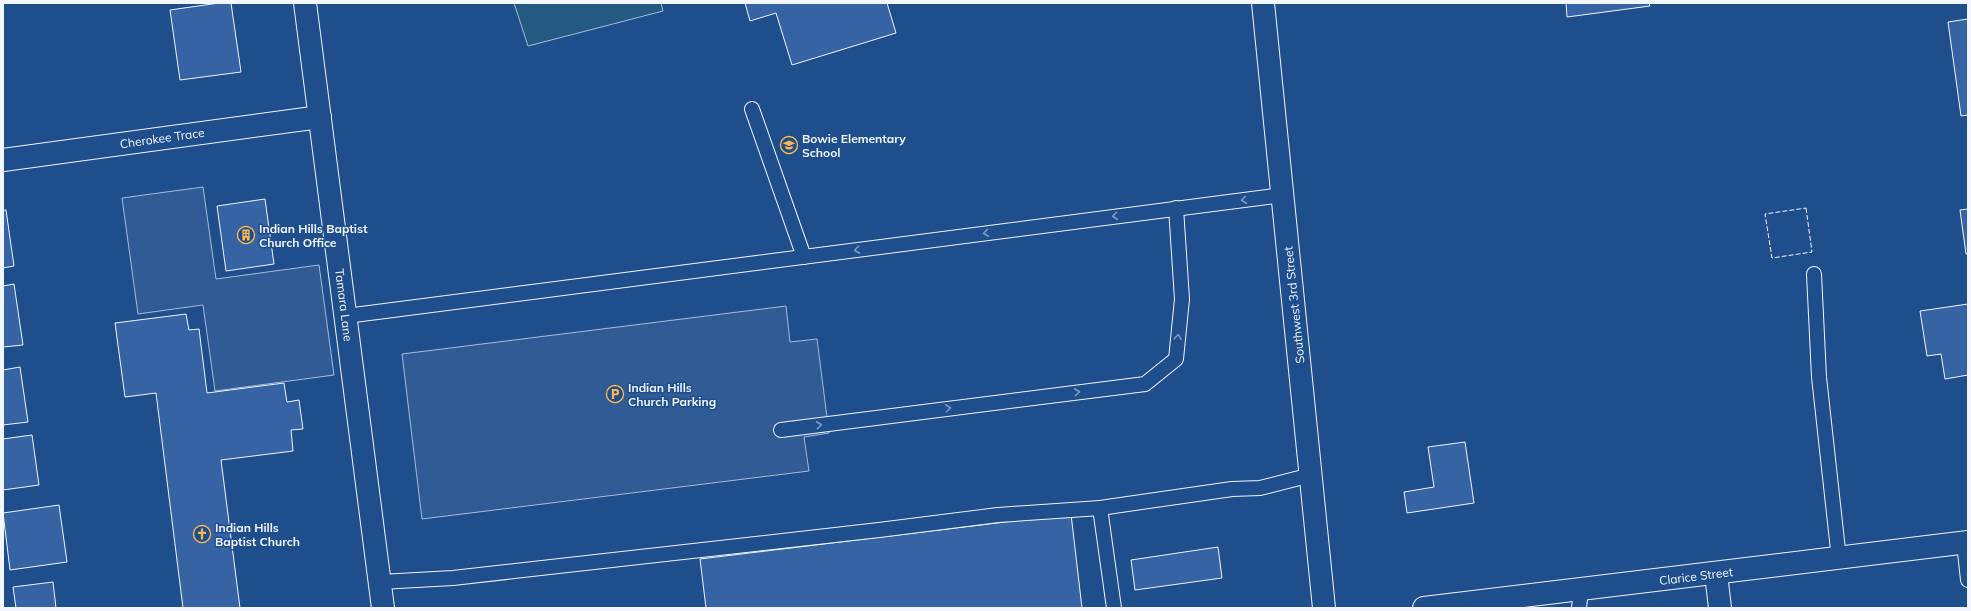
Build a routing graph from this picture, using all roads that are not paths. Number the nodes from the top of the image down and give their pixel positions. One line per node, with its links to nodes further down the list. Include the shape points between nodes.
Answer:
1 (305, 3): 4 (street, Tamara Lane)
2 (1264, 3): 6 (street, Southwest 3rd Street)
3 (752, 109): 8 (lane)
4 (320, 117): 5 (street, Cherokee Trace); 10 (street, Tamara Lane)
5 (3, 160)
6 (1283, 195): 7 (lane, one-way to 7); 12 (street, Southwest 3rd Street)
7 (1176, 208): 8 (lane, one-way to 8); 11 (lane, one-way to 7, via 1145,384 1176,359 1182,299)
8 (804, 257): 10 (lane)
9 (1814, 274): 15 (lane, via 1819,377)
10 (346, 316): 18 (street, Tamara Lane)
11 (781, 430)
12 (1311, 475): 13 (lane, via 1260,488 1232,489); 23 (street, Southwest 3rd Street)
13 (1100, 508): 18 (lane, via 998,515 454,578); 22 (lane)
14 (1966, 542): 15 (street, Clarice Street); 17 (lane)
15 (1840, 559): 16 (street, Clarice Street)
16 (1716, 574): 19 (street, Clarice Street); 25 (street)
17 (1968, 580)
18 (380, 582): 21 (street, Tamara Lane)
19 (1580, 599): 20 (street, Clarice Street)
20 (1480, 605): 24 (street, Clarice Street)
21 (383, 608)
22 (1114, 608)
23 (1324, 608)
24 (1424, 608)
25 (1720, 608)

